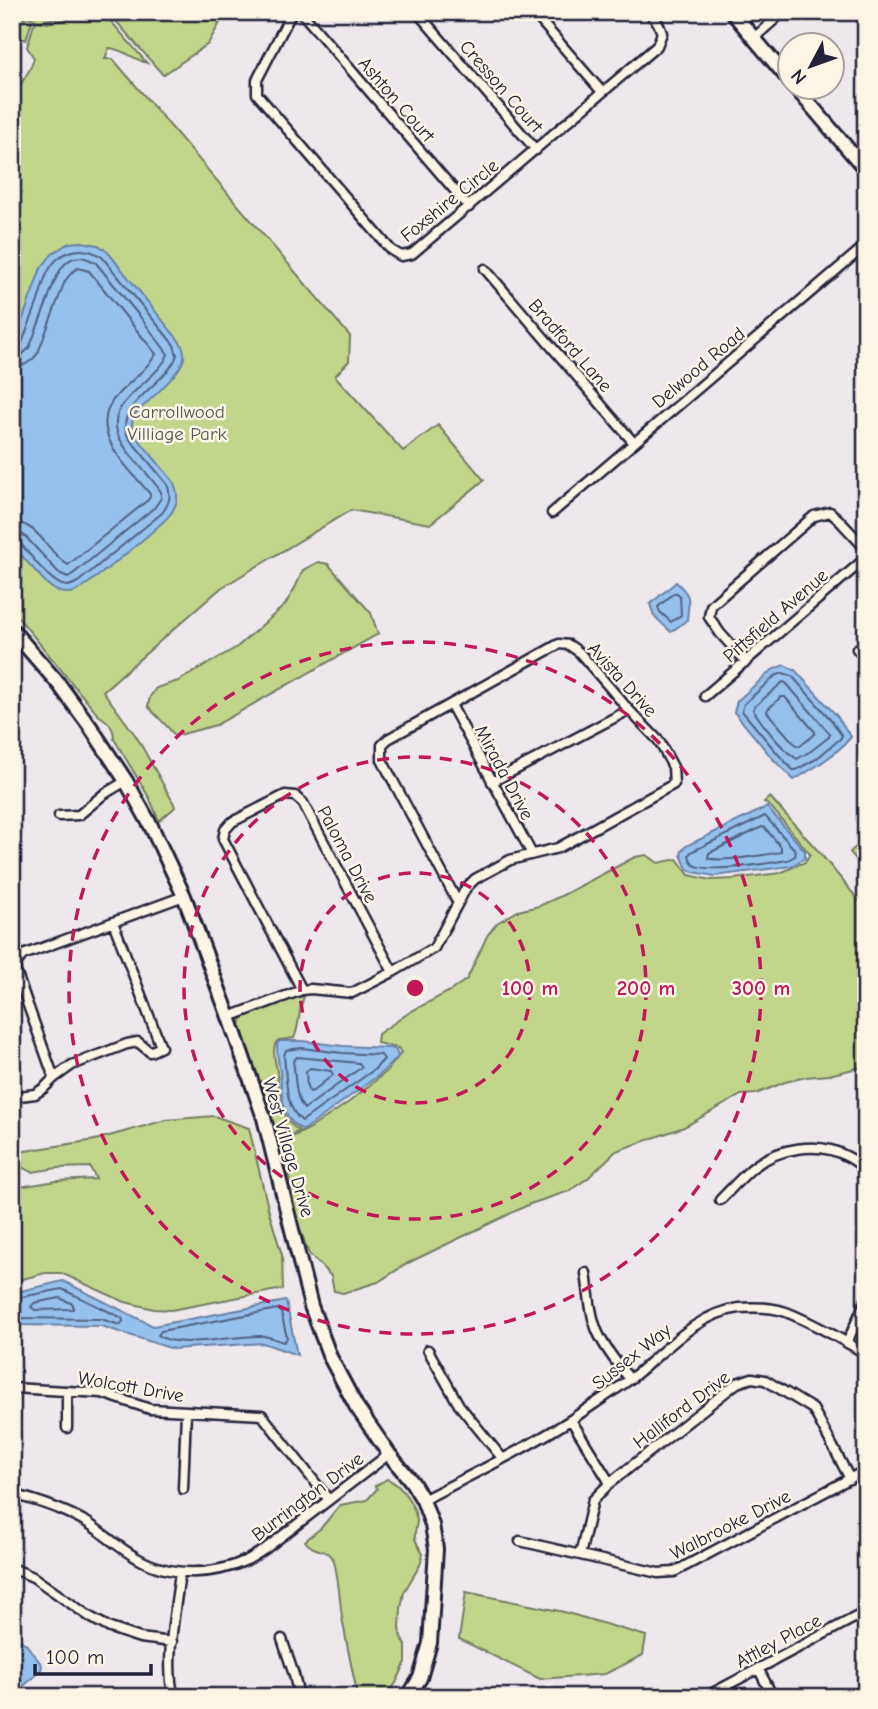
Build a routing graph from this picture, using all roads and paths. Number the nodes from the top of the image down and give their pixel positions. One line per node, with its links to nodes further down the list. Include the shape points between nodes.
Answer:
1 (292, 12): 14 (street, Foxshire Circle, via 257,80 257,93 391,250 401,256 412,254)
2 (301, 12): 14 (street, Ashton Court)
3 (416, 12): 12 (street, Cresson Court)
4 (533, 12): 10 (street)
5 (649, 12): 10 (street, Foxshire Circle, via 662,33 657,46)
6 (732, 12): 8 (street)
7 (783, 12): 8 (street)
8 (754, 37): 9 (street)
9 (776, 64)
10 (602, 92): 12 (street, Foxshire Circle)
11 (808, 102): 13 (street)
12 (536, 150): 14 (street, Foxshire Circle)
13 (866, 170)
14 (469, 207)
15 (866, 245): 17 (street, Delwood Road)
16 (485, 269): 17 (street, Bradford Lane)
17 (634, 443): 18 (street, Delwood Road)
18 (552, 513)
19 (866, 550): 24 (street, via 830,512 814,516 715,602 709,617)
20 (866, 558): 24 (street, Pittsfield Avenue)
21 (12, 630): 28 (street, West Village Drive, via 58,683)
22 (857, 649): 23 (street)
23 (866, 660)
24 (746, 662): 25 (street, Pittsfield Avenue)
25 (705, 696)
26 (451, 705): 27 (street, Avista Drive, via 559,645 569,645); 29 (street, Mirada Drive); 33 (street, Avista Drive, via 388,739 382,745 382,760)
27 (629, 710): 29 (street); 31 (street, Avista Drive, via 659,741 673,767 674,784 558,848)
28 (126, 781): 30 (street, via 79,815); 32 (street, West Village Drive)
29 (492, 782): 31 (street, Mirada Drive)
30 (59, 816)
31 (532, 854): 33 (street, Avista Drive, via 475,879)
32 (184, 896): 34 (street); 37 (street, West Village Drive)
33 (458, 903): 35 (street, Avista Drive, via 434,948)
34 (113, 922): 38 (street, via 23,955 18,961 15,969); 38 (street, via 161,1047 150,1052 138,1042 127,1044 72,1065)
35 (393, 972): 36 (street, Avista Drive, via 352,993); 36 (street, Paloma Drive, via 303,803 285,795 232,822 223,839)
36 (302, 990): 37 (street, Avista Drive)
37 (229, 1017): 53 (street, West Village Drive, via 264,1118 311,1306 330,1357)
38 (54, 1077): 39 (street, via 35,1094)
39 (12, 1097)
40 (866, 1169): 41 (street, via 827,1149 803,1148 776,1154 753,1168)
41 (720, 1200)
42 (586, 1273): 47 (street, via 598,1333)
43 (866, 1300): 44 (street)
44 (847, 1343): 46 (street, Sussex Way); 47 (street, Sussex Way, via 785,1312 737,1308 696,1325)
45 (428, 1350): 54 (street, via 458,1405)
46 (866, 1354)
47 (630, 1379): 51 (street, Sussex Way)
48 (12, 1388): 49 (street, Wolcott Drive)
49 (67, 1391): 50 (street, Wolcott Drive, via 102,1393 150,1409); 52 (street)
50 (186, 1411): 58 (street); 60 (street, Wolcott Drive, via 262,1415)
51 (571, 1420): 54 (street, Sussex Way); 57 (street)
52 (67, 1428)
53 (389, 1454): 60 (street, Burrington Drive); 61 (street, West Village Drive)
54 (502, 1458): 61 (street, Sussex Way)
55 (866, 1470): 56 (street, Walbrooke Drive)
56 (850, 1479): 57 (street, Halliford Drive, via 813,1409 765,1380 752,1378 737,1383); 63 (street, Walbrooke Drive, via 674,1572 658,1573)
57 (610, 1483): 63 (street, Halliford Drive, via 593,1500)
58 (183, 1489)
59 (12, 1494): 65 (street, Burrington Drive, via 48,1503 86,1522 138,1559)
60 (329, 1500): 65 (street, Burrington Drive, via 246,1560 213,1571)
61 (423, 1500): 72 (street, West Village Drive, via 436,1549 430,1643)
62 (520, 1541): 63 (street, Walbrooke Drive)
63 (580, 1555)
64 (12, 1568): 68 (street, via 110,1628)
65 (180, 1572): 68 (street)
66 (866, 1615): 69 (street, Attley Place)
67 (282, 1639): 71 (street)
68 (172, 1643): 70 (street)
69 (758, 1668): 73 (street, Attley Place); 74 (street)
70 (174, 1697)
71 (299, 1697)
72 (408, 1697)
73 (705, 1697)
74 (773, 1697)

